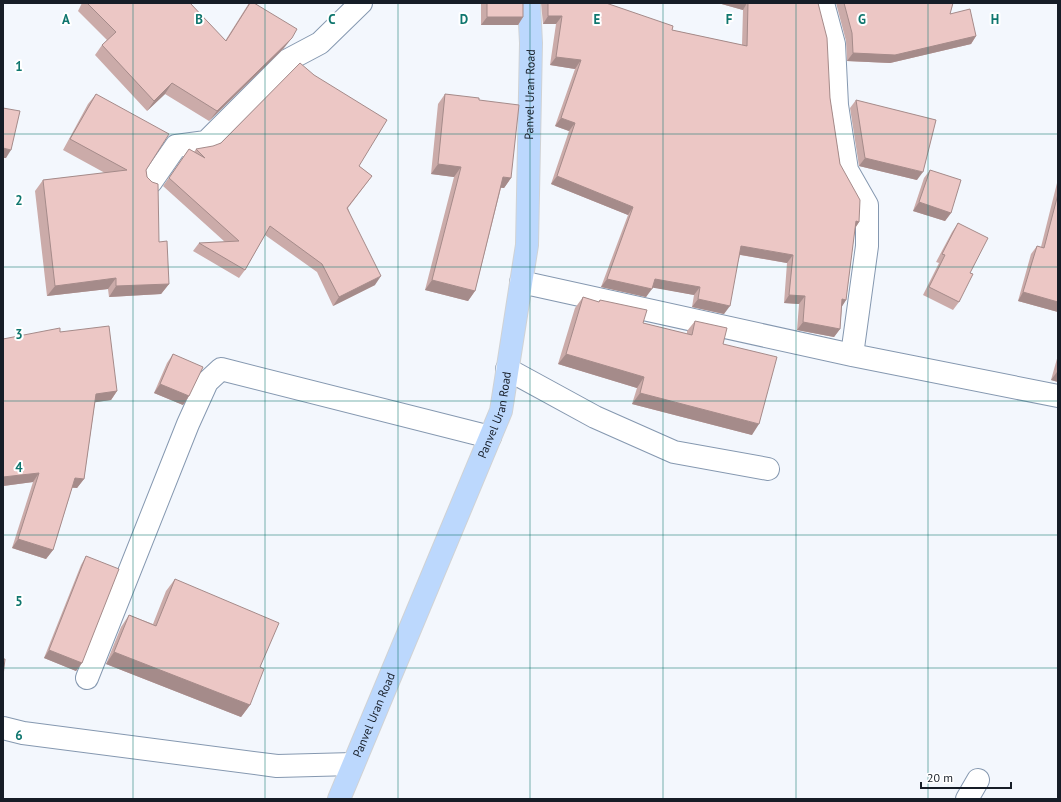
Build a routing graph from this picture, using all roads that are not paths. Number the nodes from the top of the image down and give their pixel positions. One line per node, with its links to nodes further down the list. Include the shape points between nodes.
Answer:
1 (361, 3): 4 (street, via 320,43 288,60 206,142 176,146)
2 (529, 3): 5 (main road, Panvel Uran Road, via 531,43 527,246)
3 (823, 3): 6 (street, via 834,44 838,105 847,170 867,205 867,246)
4 (151, 182)
5 (521, 282): 6 (street); 7 (main road, Panvel Uran Road)
6 (852, 355): 8 (street)
7 (507, 369): 9 (main road, Panvel Uran Road, via 501,411); 10 (street, via 595,417 674,452)
8 (1058, 396)
9 (490, 437): 11 (street, via 221,369 207,382 188,424); 13 (main road, Panvel Uran Road)
10 (768, 469)
11 (87, 678)
12 (3, 728): 13 (street, via 31,734 277,766)
13 (353, 764): 15 (main road, Panvel Uran Road)
14 (978, 780): 16 (street)
15 (339, 799)
16 (967, 799)

